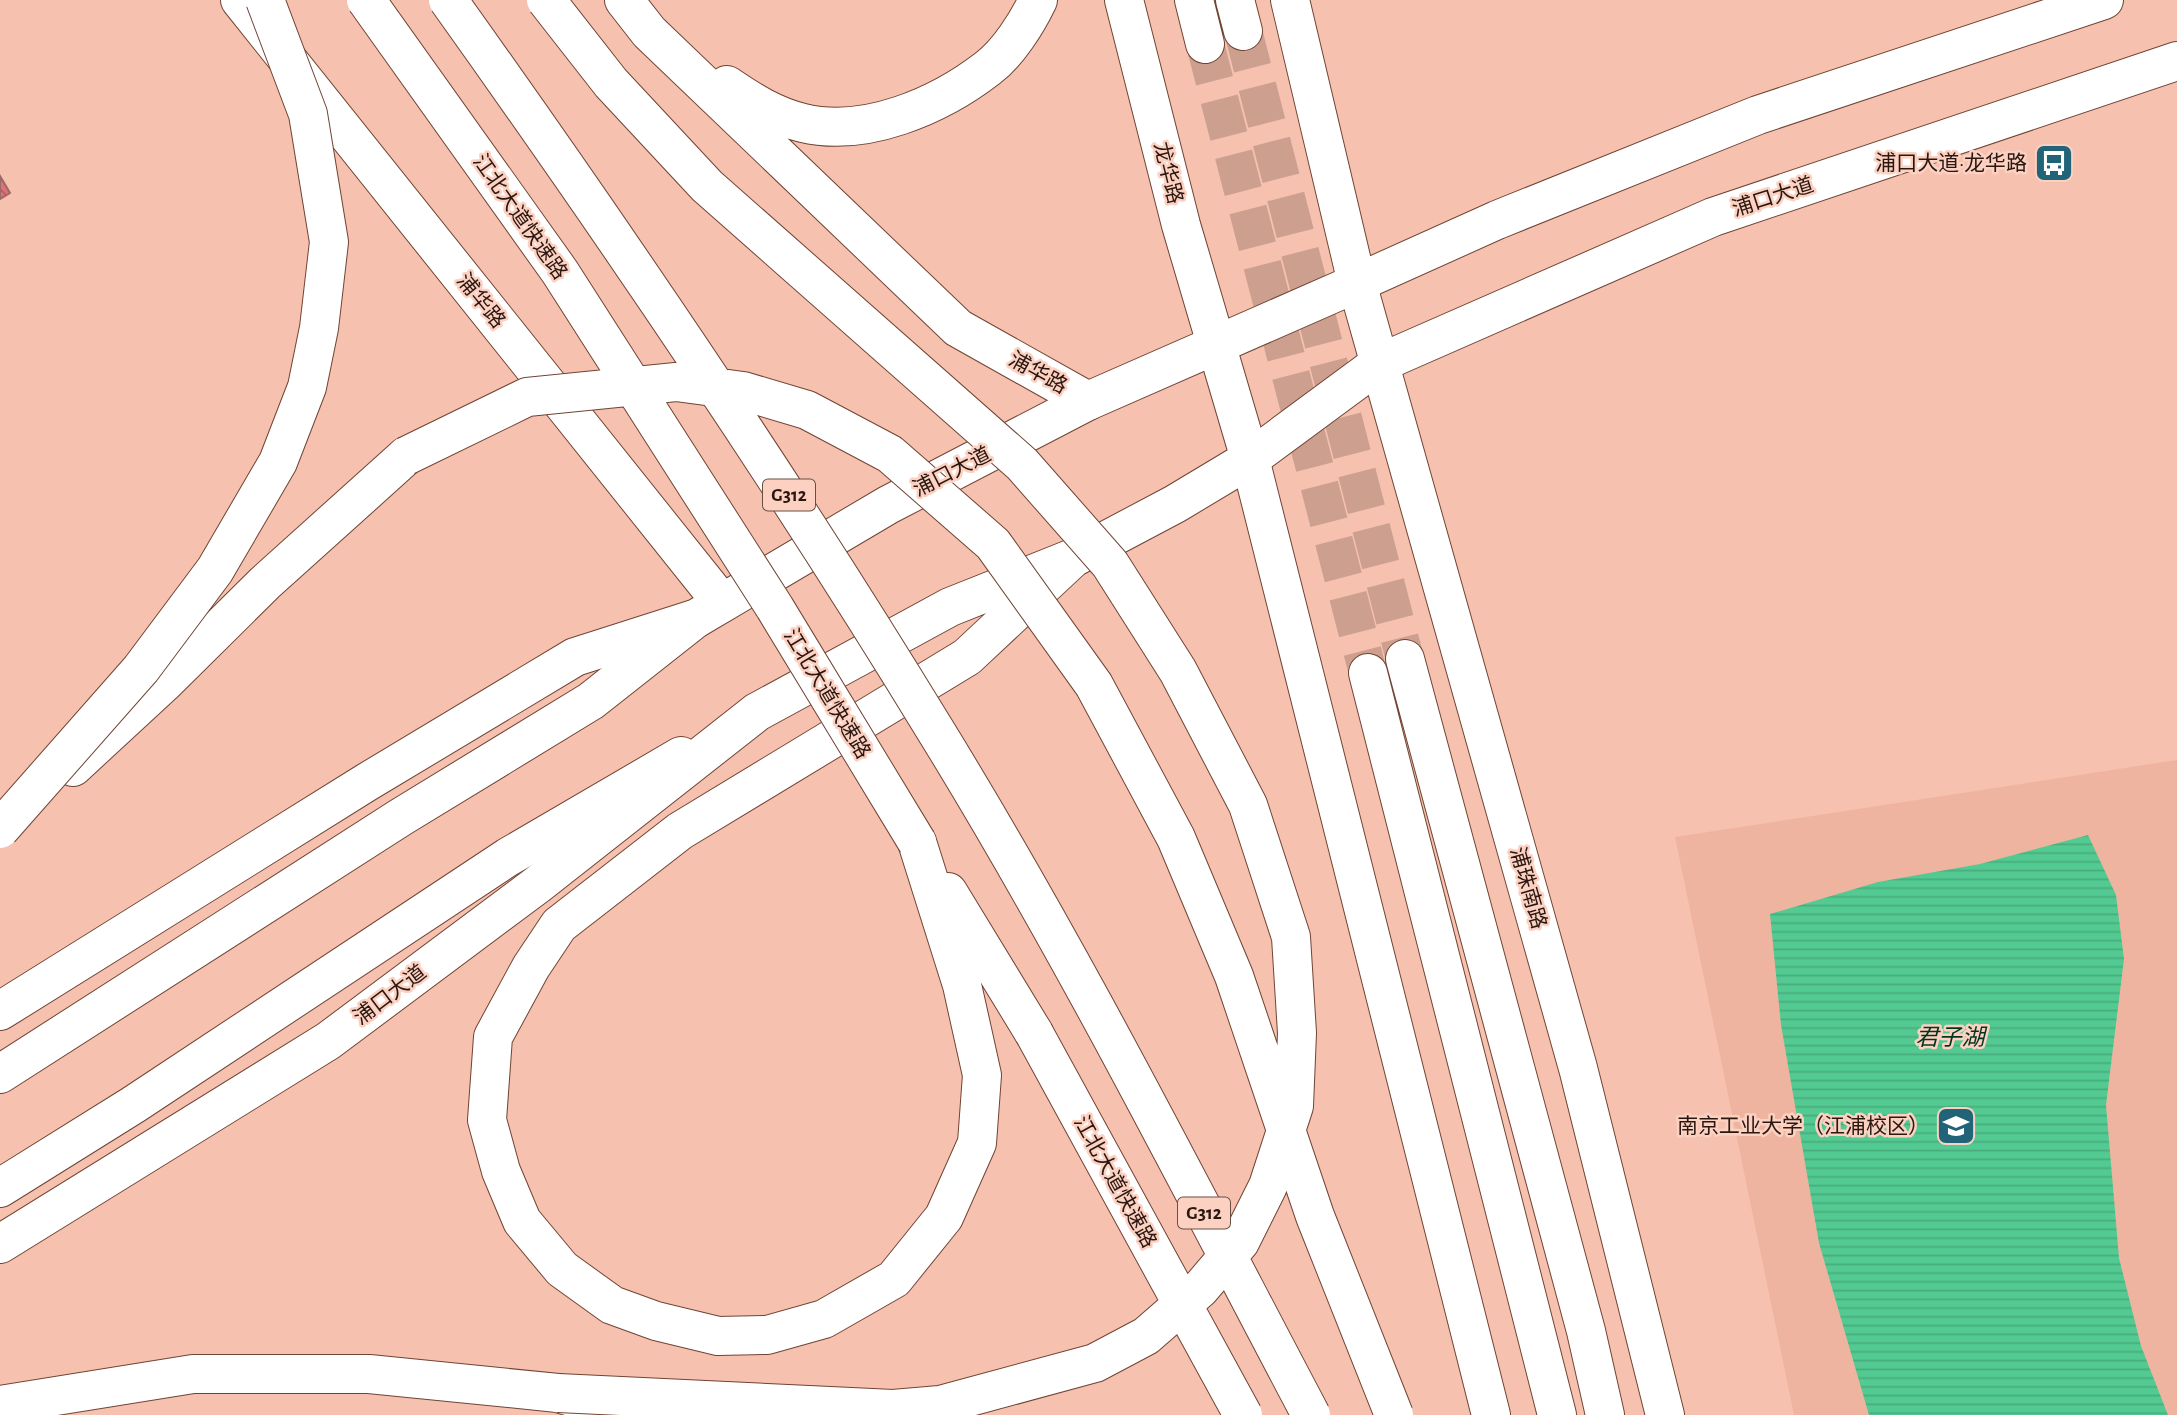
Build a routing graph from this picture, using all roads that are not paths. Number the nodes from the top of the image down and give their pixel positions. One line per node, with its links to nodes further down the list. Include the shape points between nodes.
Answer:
1 (240, 0): 21 (main road, 浦华路)
2 (265, 0): 25 (main road, bridge, via 308,114 329,242 307,387 278,462 215,570 141,669)
3 (366, 0): 27 (main road, 江北大道快速路, bridge, via 560,272 775,608)
4 (449, 0): 36 (main road, G312, bridge, via 756,444 937,731 1097,1010)
5 (546, 0): 32 (main road, bridge, via 611,83 707,186 1023,464 1110,564 1178,671 1248,805 1292,937 1297,1033 1294,1106 1268,1186 1240,1242 1200,1289 1146,1336 1095,1363 940,1405 892,1409)
6 (624, 0): 12 (main road, 浦华路)
7 (1038, 0): 12 (main road, via 1029,19 990,67 946,96 855,127 805,123 762,109)
8 (1124, 0): 16 (main road, 龙华路)
9 (1194, 0): 13 (main road)
10 (1290, 0): 15 (main road)
11 (2104, 0): 15 (main road, via 1758,115 1497,219)
12 (649, 32): 18 (main road, 浦华路, via 958,328)
13 (1205, 44)
14 (2177, 61): 17 (main road, 浦口大道, via 1713,217)
15 (1357, 283): 16 (main road, 浦口大道); 17 (main road, 浦珠南路)
16 (1216, 345): 18 (main road, 浦口大道); 19 (main road, 龙华路)
17 (1380, 363): 19 (main road, 浦口大道); 41 (main road, 浦珠南路, via 1578,1068)
18 (1087, 401): 21 (main road, 浦口大道, via 888,505)
19 (1250, 459): 20 (main road, 浦口大道); 38 (main road)
20 (1073, 558): 24 (main road, 浦口大道, via 950,607); 27 (main road, via 967,657 680,831 559,925 493,1037 487,1120 522,1221 562,1269 612,1304 656,1321 718,1336 767,1335 824,1319 894,1279 944,1217 977,1143 982,1075 962,985)
21 (709, 610): 28 (main road, 浦口大道, via 575,657); 29 (main road, 浦口大道, via 591,701)
22 (1405, 659): 40 (main road)
23 (1368, 673): 39 (main road)
24 (757, 712): 30 (main road, 浦口大道, via 508,857); 31 (main road, 浦口大道, via 328,1041)
25 (0, 829)
26 (0, 834): 37 (main road, bridge, via 406,456 527,397 676,382 743,391 807,410 890,454 993,544 1094,685 1176,838 1234,976 1315,1216)
27 (917, 842): 35 (main road, 江北大道快速路, bridge, via 1034,1033)
28 (0, 1011)
29 (0, 1074)
30 (0, 1188)
31 (0, 1244)
32 (558, 1393): 33 (main road, via 369,1374 193,1374); 34 (main road, bridge)
33 (0, 1405)
34 (630, 1415)
35 (1243, 1415)
36 (1311, 1415)
37 (1394, 1415)
38 (1490, 1415)
39 (1557, 1415)
40 (1605, 1415)
41 (1665, 1415)

